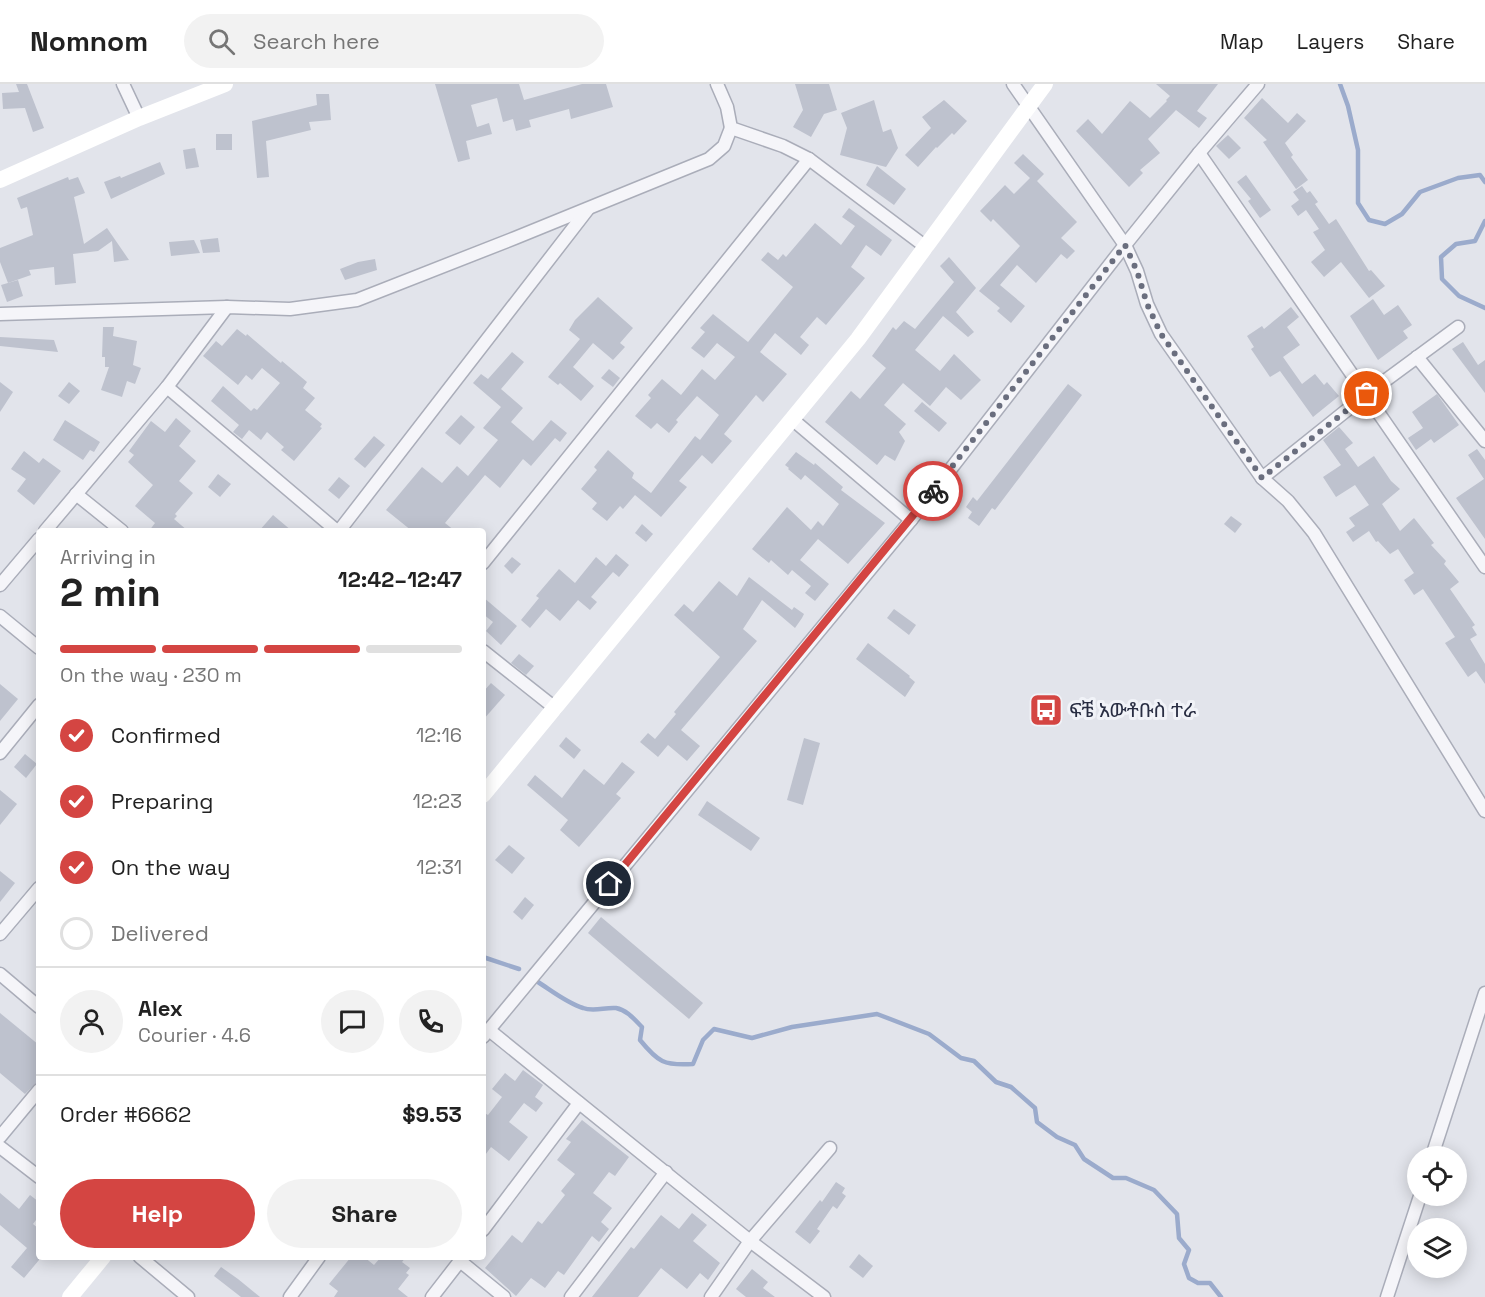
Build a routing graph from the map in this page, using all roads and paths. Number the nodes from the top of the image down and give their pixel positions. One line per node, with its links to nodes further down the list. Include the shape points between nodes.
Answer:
1 (123, 84): 8 (street)
2 (225, 84): 8 (street)
3 (717, 84): 9 (street)
4 (1013, 84): 7 (street)
5 (1045, 84): 7 (street)
6 (1258, 84): 10 (street)
7 (1029, 106): 14 (street); 15 (street)
8 (139, 118): 12 (street)
9 (731, 128): 11 (street); 13 (street, via 724,146 709,159)
10 (1199, 153): 14 (street); 21 (street)
11 (809, 159): 15 (street); 32 (street)
12 (0, 180)
13 (589, 208): 16 (street, via 357,300 290,309); 30 (street)
14 (1125, 245): 24 (street, via 1161,334); 26 (street)
15 (926, 247): 22 (street)
16 (226, 308): 17 (street); 20 (street)
17 (0, 314)
18 (1458, 327): 19 (street)
19 (1417, 357): 21 (street); 23 (street)
20 (167, 387): 25 (street); 29 (street)
21 (1367, 394): 24 (street); 33 (street)
22 (792, 419): 26 (street); 38 (street)
23 (1485, 441)
24 (1262, 478): 42 (street, via 1288,501 1314,533)
25 (76, 494): 27 (street); 28 (street)
26 (911, 520): 48 (street)
27 (48, 528)
28 (118, 528)
29 (334, 528)
30 (340, 528)
31 (36, 543): 34 (street)
32 (486, 559)
33 (1485, 567)
34 (0, 585)
35 (0, 616): 36 (street)
36 (36, 646)
37 (486, 653): 38 (street)
38 (555, 708): 41 (street)
39 (36, 709): 40 (street)
40 (0, 753)
41 (486, 791)
42 (1485, 811)
43 (36, 892): 44 (street)
44 (0, 934)
45 (0, 974): 47 (street)
46 (1485, 993): 52 (street)
47 (36, 1004)
48 (486, 1034): 50 (street)
49 (36, 1094): 51 (street)
50 (579, 1103): 55 (street); 58 (street)
51 (0, 1137)
52 (1435, 1146)
53 (0, 1147): 56 (street)
54 (830, 1148): 59 (street)
55 (666, 1172): 59 (street); 70 (street)
56 (36, 1176)
57 (1417, 1206): 73 (street)
58 (486, 1226)
59 (750, 1241): 71 (street); 72 (street)
60 (101, 1260): 65 (street)
61 (144, 1260): 66 (street)
62 (317, 1260): 67 (street)
63 (460, 1260): 68 (street)
64 (462, 1260): 69 (street)
65 (70, 1297)
66 (188, 1297)
67 (290, 1297)
68 (432, 1297)
69 (504, 1297)
70 (571, 1297)
71 (711, 1297)
72 (824, 1297)
73 (1387, 1297)

